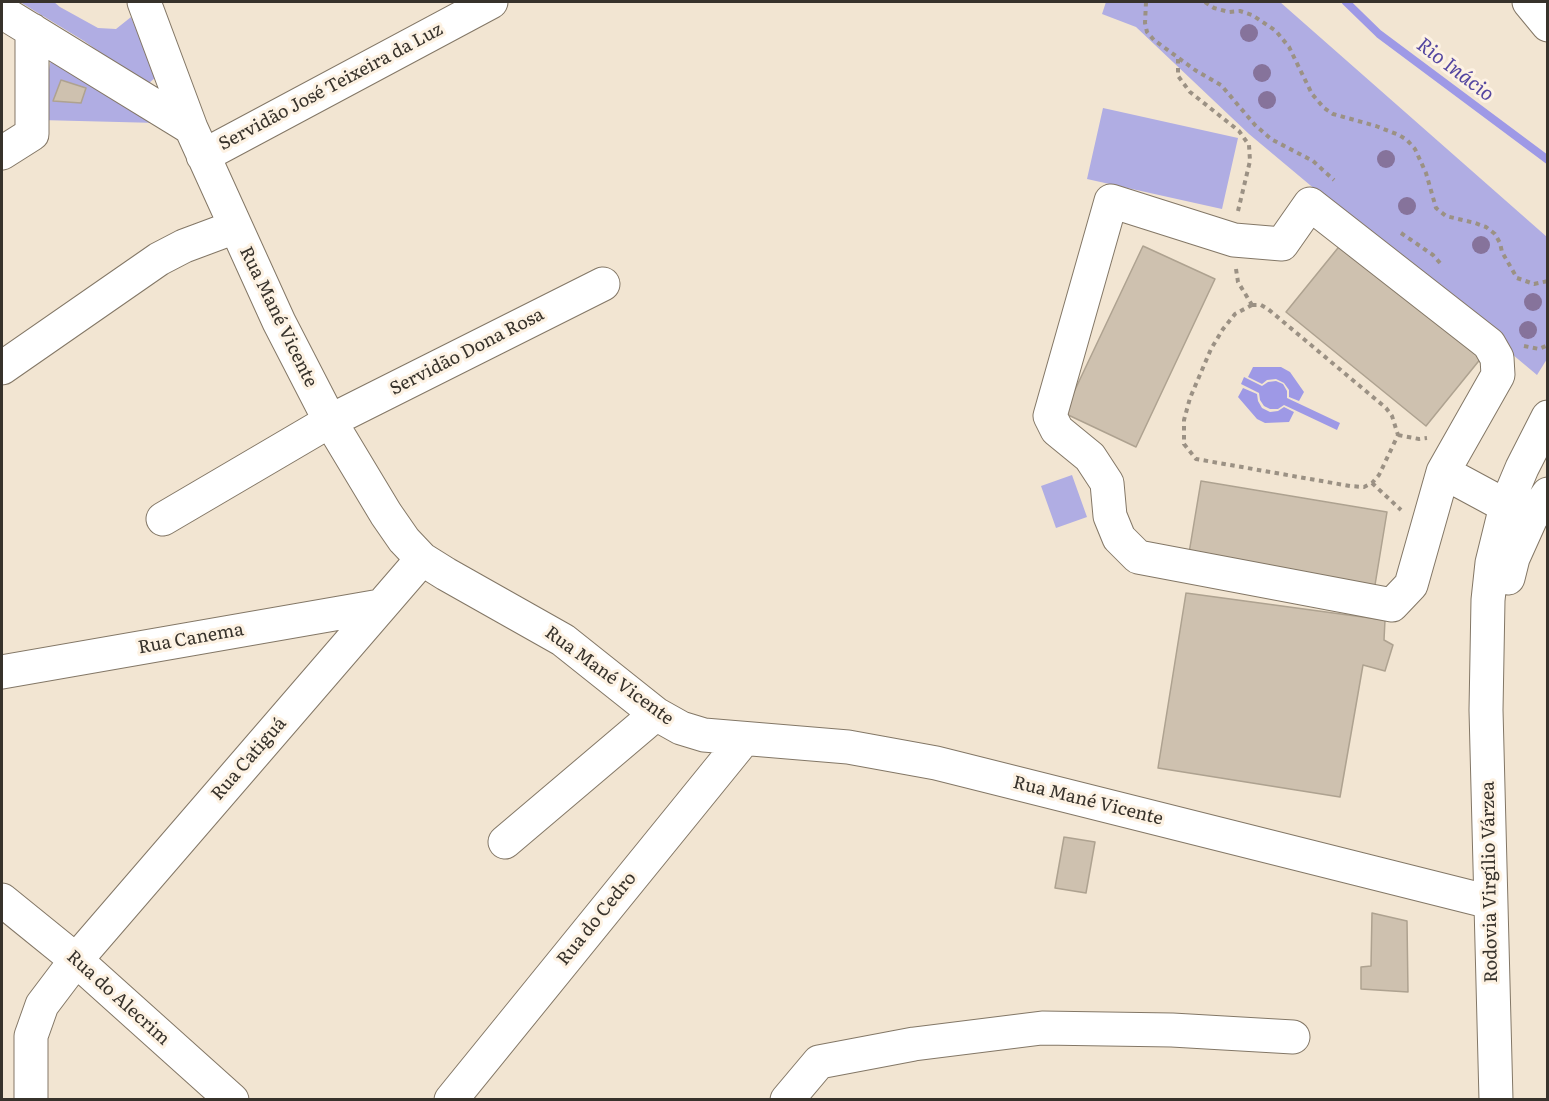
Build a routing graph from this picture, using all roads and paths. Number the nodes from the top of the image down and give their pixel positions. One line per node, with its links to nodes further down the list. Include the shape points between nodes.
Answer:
1 (144, 2): 9 (street, Rua Mané Vicente)
2 (491, 2): 9 (street, Servidão José Teixeira da Luz)
3 (1205, 2): 13 (path, via 1229,12 1240,10 1276,31 1324,108 1407,140 1426,173 1436,208 1446,216 1475,223 1495,234 1517,278 1534,284)
4 (1529, 2): 6 (street)
5 (2, 12): 7 (street)
6 (1548, 25)
7 (32, 30): 9 (street); 10 (street, via 32,134)
8 (1178, 58): 12 (path, via 1178,76 1190,92 1239,131 1250,145)
9 (197, 142): 11 (street, Rua Mané Vicente)
10 (2, 153)
11 (235, 227): 16 (street, via 159,259); 18 (street, Rua Mané Vicente)
12 (1234, 240): 15 (path, via 1238,282); 21 (street, via 1282,244 1310,204 1489,344 1497,358 1498,375); 21 (street, via 1111,201 1050,416 1057,430 1090,457 1107,483 1110,516 1119,538 1138,557 1392,605 1411,585)
13 (1548, 280)
14 (603, 284): 18 (street, Servidão Dona Rosa)
15 (1252, 305): 20 (path, via 1268,309 1386,408); 22 (path, via 1235,314 1211,349 1190,398 1184,420 1184,444 1196,459 1350,486)
16 (2, 368)
17 (1548, 417): 24 (street, Rodovia Virgílio Várzea)
18 (330, 421): 26 (street, Servidão Dona Rosa); 27 (street, Rua Mané Vicente, via 386,514)
19 (1434, 434): 20 (path, via 1419,439)
20 (1398, 435): 22 (path)
21 (1443, 472): 24 (street)
22 (1372, 483): 25 (path, via 1398,506)
23 (1548, 494): 29 (street, Rodovia Virgílio Várzea, via 1531,518 1513,558)
24 (1506, 506): 29 (street, Rodovia Virgílio Várzea, via 1492,563)
25 (1405, 518)
26 (163, 519)
27 (422, 559): 28 (street, Rua Catiguá); 31 (street, Rua Mané Vicente, via 563,640)
28 (380, 606): 30 (street, Rua Canema); 36 (street, Rua Catiguá)
29 (1487, 664): 35 (street, Rodovia Virgílio Várzea)
30 (2, 672)
31 (656, 714): 32 (street, Rua Mané Vicente, via 704,735); 33 (street)
32 (744, 739): 35 (street, Rua Mané Vicente, via 848,747 936,763); 40 (street, Rua do Cedro)
33 (505, 842)
34 (2, 900): 36 (street, Rua do Alecrim)
35 (1490, 902): 42 (street, Rodovia Virgílio Várzea)
36 (76, 960): 38 (street, Rua Catiguá, via 42,1005 32,1036); 39 (street, Rua do Alecrim)
37 (1293, 1037): 41 (street, via 1042,1028 914,1044 819,1062)
38 (31, 1100)
39 (232, 1100)
40 (451, 1100)
41 (787, 1100)
42 (1496, 1100)

